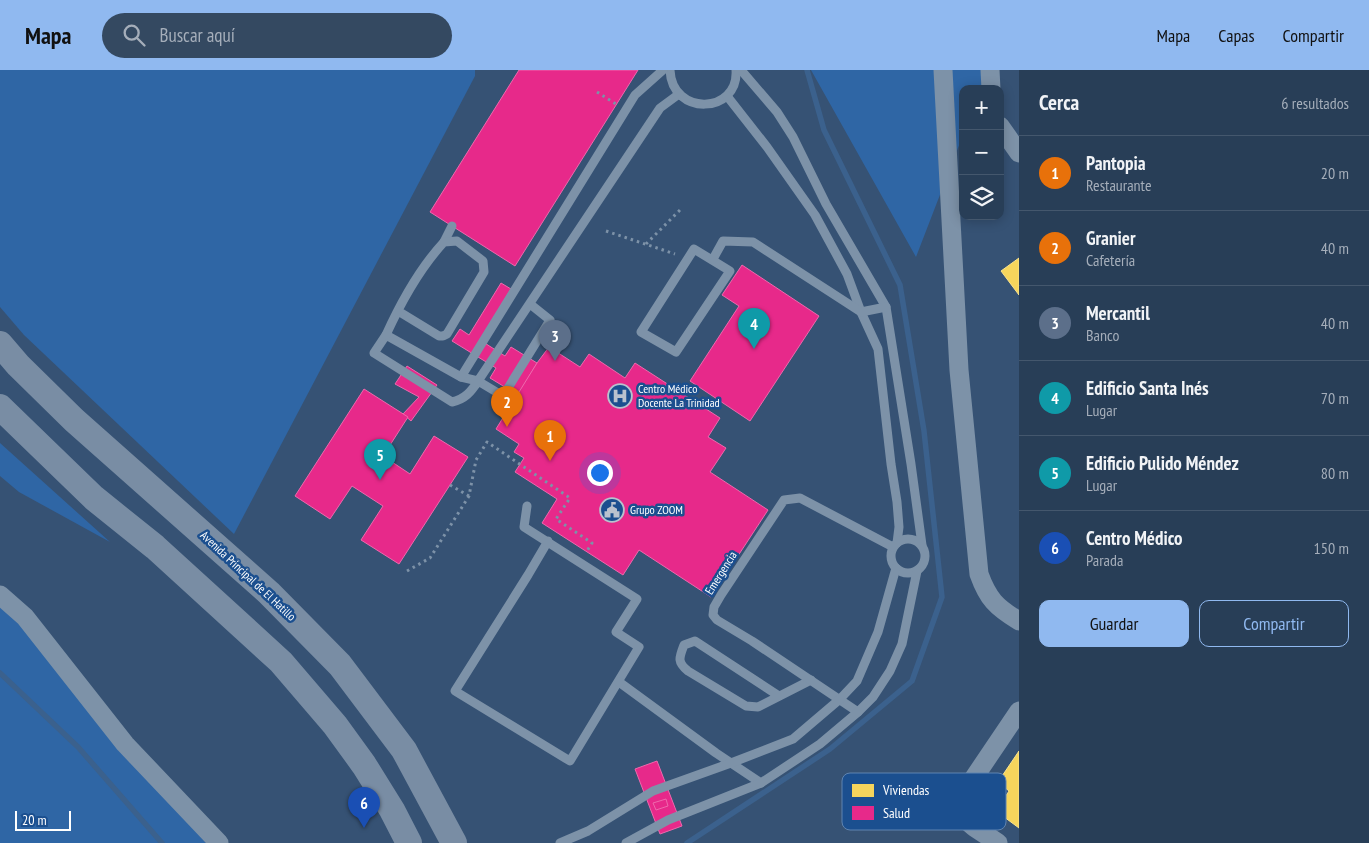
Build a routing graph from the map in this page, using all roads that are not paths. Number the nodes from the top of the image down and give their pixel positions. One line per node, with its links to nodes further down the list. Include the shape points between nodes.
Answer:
1 (663, 70): 21 (lane, via 635,96)
2 (670, 70): 8 (lane, via 671,80)
3 (736, 70): 9 (lane, via 737,76)
4 (741, 70): 16 (lane, via 778,112)
5 (943, 70): 31 (street, via 959,370 979,574 986,592 1001,609)
6 (990, 70): 7 (street)
7 (991, 85)
8 (679, 94): 9 (lane, via 697,104 718,102); 15 (lane, via 660,108)
9 (727, 96): 18 (lane, via 815,215 847,274)
10 (1003, 130): 11 (street)
11 (1019, 153)
12 (452, 226): 13 (lane)
13 (444, 242): 17 (lane, via 430,258); 17 (lane, via 456,241 471,250 483,261 484,272 447,334 439,336)
14 (713, 259): 14 (lane, via 694,248 641,332 676,352 730,270); 18 (lane, via 724,241 753,242)
15 (530, 304): 22 (lane); 22 (lane, via 550,320 502,396)
16 (886, 308): 18 (lane); 27 (lane)
17 (398, 310): 19 (lane)
18 (861, 312): 26 (lane, via 878,349 900,527)
19 (386, 335): 21 (lane); 22 (lane, via 374,353 452,402 470,394)
20 (0, 344): 44 (main road, Avenida Principal de El Hatillo, via 74,420 269,593 340,665 404,750)
21 (461, 377): 22 (lane)
22 (478, 382)
23 (0, 407): 43 (main road, via 94,498 155,547 281,662 335,725 364,765)
24 (527, 506): 25 (lane, via 524,527)
25 (548, 541): 33 (lane, via 637,599 616,632 639,647); 33 (lane, via 455,691 570,761)
26 (895, 545): 27 (lane, via 912,539); 28 (lane, via 891,558); 32 (lane, Emergencia, via 800,498 784,500 721,595 714,608 716,620)
27 (922, 545): 29 (lane, via 926,556)
28 (896, 568): 29 (lane, via 906,573); 35 (lane, via 878,632 857,681)
29 (917, 571): 37 (lane, via 902,644 890,672)
30 (0, 595): 42 (street, via 25,617 125,744)
31 (1019, 621)
32 (811, 680): 34 (lane); 35 (lane, Emergencia)
33 (619, 682): 38 (lane)
34 (779, 696): 34 (lane, via 758,707 746,706 688,671 680,657 684,646 695,641)
35 (840, 699): 37 (lane, Emergencia); 38 (lane, via 793,738)
36 (1019, 711): 39 (street)
37 (858, 712): 40 (lane, via 820,744)
38 (731, 763): 40 (lane); 45 (lane, via 653,791 588,831)
39 (977, 773)
40 (761, 782): 46 (lane, via 668,820)
41 (980, 830): 47 (street)
42 (219, 843)
43 (408, 843)
44 (454, 843)
45 (560, 843)
46 (626, 843)
47 (998, 843)

